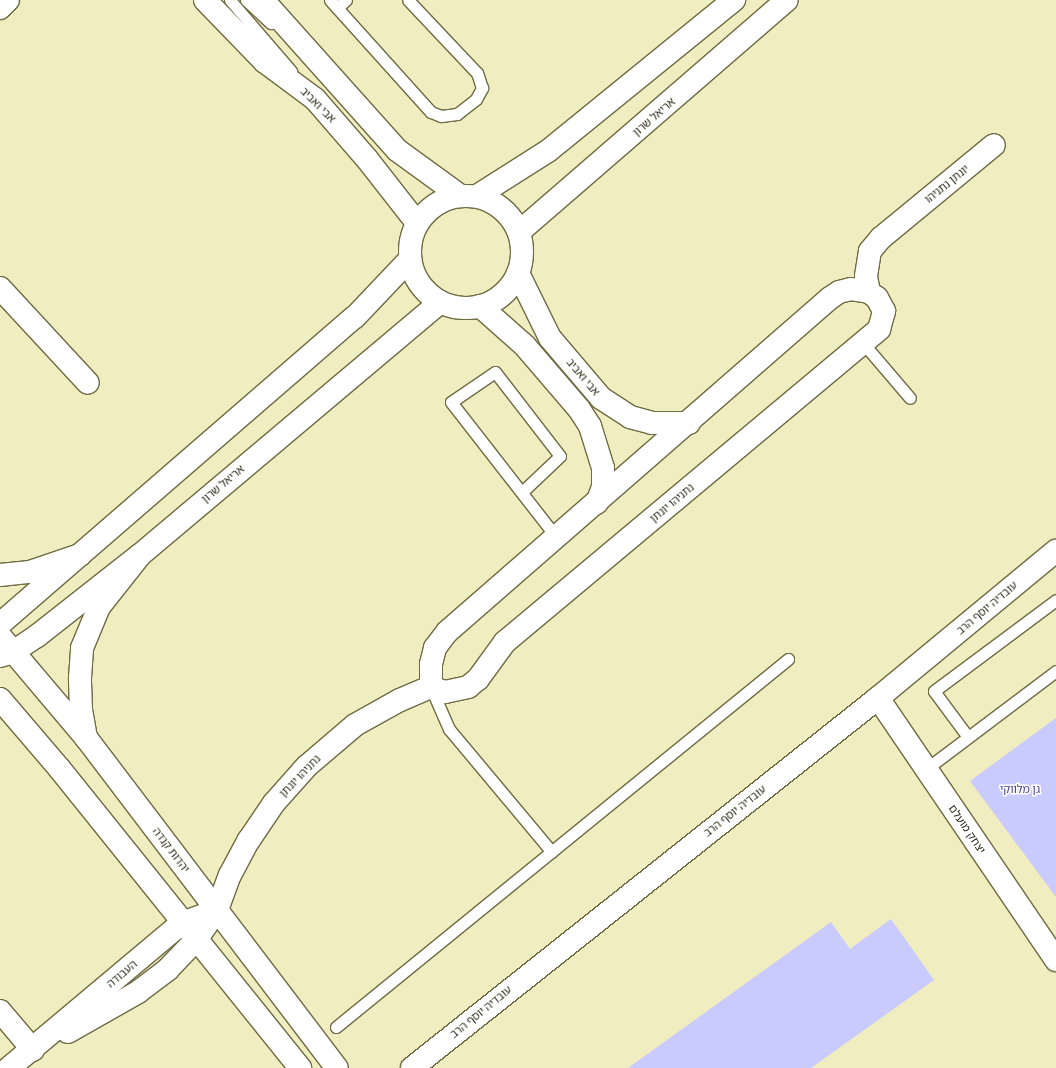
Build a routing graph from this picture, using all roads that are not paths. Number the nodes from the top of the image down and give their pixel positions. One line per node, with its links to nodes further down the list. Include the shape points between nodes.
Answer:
1 (8, 0): 11 (street)
2 (205, 0): 13 (street, אבי ואביב, via 265,62)
3 (230, 0): 13 (lane)
4 (246, 0): 12 (lane)
5 (263, 0): 12 (street)
6 (346, 0): 10 (lane)
7 (408, 0): 10 (lane, via 477,73 482,88 476,99 457,114 441,116 431,112)
8 (734, 0): 15 (street, via 548,151)
9 (787, 0): 18 (street, אריאל שרון)
10 (334, 4)
11 (0, 8)
12 (342, 88): 15 (street, via 396,150)
13 (314, 99): 17 (street, אבי ואביב, via 367,158)
14 (994, 145): 16 (street, יונתן נתניהו)
15 (468, 196): 17 (street, via 442,200 428,210); 18 (street, via 495,203 510,216)
16 (900, 222): 22 (street, נתניהו יונתן, via 870,251 866,276)
17 (417, 223): 19 (street, via 410,240)
18 (519, 232): 20 (street, via 522,250)
19 (410, 259): 23 (street, via 415,276); 33 (street, via 355,317)
20 (518, 273): 24 (street, via 509,288 496,299); 28 (street, אבי ואביב, via 550,338 601,398 630,417 652,423)
21 (0, 288): 26 (street)
22 (870, 292): 25 (street, נתניהו יונתן, via 882,304 884,320 879,329); 28 (street, via 851,289 838,292)
23 (440, 302): 24 (street, via 453,307); 34 (street, אריאל שרון)
24 (480, 306): 30 (street, via 525,346 579,409 590,426 603,468 603,487)
25 (863, 343): 27 (lane); 41 (street, נתניהו יונתן, via 505,642 478,679 468,687 445,692)
26 (88, 383)
27 (910, 398)
28 (689, 423): 30 (street)
29 (522, 492): 29 (lane, via 560,456 495,372 451,402); 31 (lane)
30 (597, 503): 31 (street)
31 (557, 538): 41 (street, via 447,632 435,648 431,664)
32 (1056, 551): 42 (street, עובדיה יוסף הרב)
33 (80, 555): 35 (street, via 30,572); 37 (street)
34 (140, 556): 38 (street, אריאל שרון, via 57,621); 45 (street, via 99,607 82,648 81,704)
35 (0, 575)
36 (1056, 600): 44 (lane, via 934,691)
37 (0, 624)
38 (4, 648): 45 (street, יהדות קנדה)
39 (788, 659): 47 (lane)
40 (1056, 671): 44 (lane)
41 (431, 687): 47 (lane, via 441,716 449,729); 48 (street, נתניהו יונתן, via 400,700 355,725 307,766 274,803 249,840 230,875)
42 (878, 698): 46 (street, יצחק מועלם); 58 (street, עובדיה יוסף הרב)
43 (0, 699): 49 (street, via 59,768)
44 (968, 737): 46 (lane)
45 (86, 739): 48 (street, יהדות קנדה)
46 (926, 769): 51 (street, יצחק מועלם)
47 (552, 852): 53 (lane)
48 (217, 910): 49 (street, העבודה); 50 (street, נתניהו יונתן); 57 (street, יהדות קנדה)
49 (182, 923): 50 (street); 54 (street, העבודה)
50 (196, 940): 54 (street, העבודה, via 168,968 138,992); 56 (street)
51 (1056, 960)
52 (0, 1012): 54 (street)
53 (336, 1027)
54 (34, 1050): 55 (street, העבודה)
55 (9, 1068)
56 (300, 1068)
57 (337, 1068)
58 (412, 1068)

